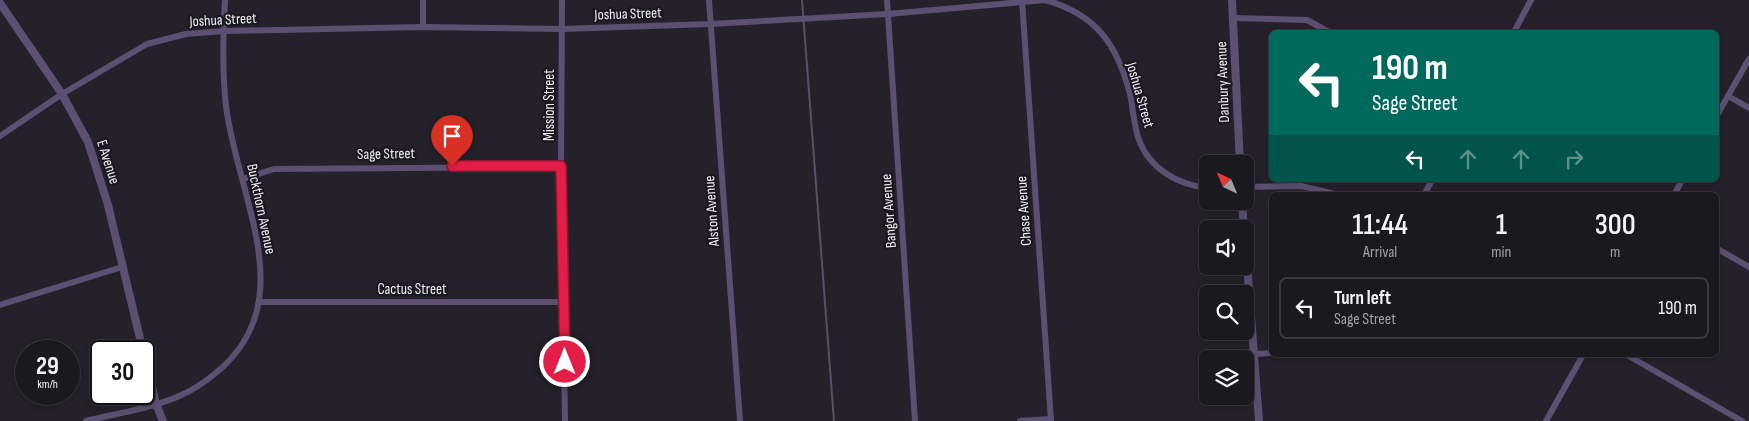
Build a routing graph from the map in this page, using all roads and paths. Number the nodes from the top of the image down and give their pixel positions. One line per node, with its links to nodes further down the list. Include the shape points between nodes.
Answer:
1 (226, 0): 17 (street, Buckthorn Avenue)
2 (423, 0): 13 (street)
3 (562, 0): 14 (street, Mission Street)
4 (708, 0): 12 (street, Alston Avenue)
5 (887, 0): 10 (street, Bangor Avenue)
6 (1232, 0): 11 (street, Danbury Avenue)
7 (1531, 0): 16 (street)
8 (1022, 1): 10 (street, Joshua Street); 27 (street, Joshua Street, via 1045,0 1067,6 1098,28 1122,69 1139,140 1148,155 1174,179); 44 (street, Chase Avenue)
9 (0, 3): 19 (street, E Avenue)
10 (888, 14): 12 (street, Joshua Street); 49 (street, Bangor Avenue)
11 (1234, 18): 15 (street, via 1307,20); 24 (street, Danbury Avenue)
12 (710, 24): 14 (street, Joshua Street); 48 (street, Alston Avenue)
13 (423, 28): 14 (street, Joshua Street); 17 (street, Joshua Street)
14 (562, 29): 25 (street, Mission Street)
15 (1325, 30)
16 (1515, 30)
17 (224, 31): 19 (street, Joshua Street, via 186,34 147,44); 26 (street, Buckthorn Avenue, via 226,106)
18 (1749, 59): 20 (street)
19 (62, 94): 23 (street, Joshua Street); 31 (street, E Avenue, via 88,142 108,205)
20 (1728, 96): 21 (street); 22 (street)
21 (1749, 108)
22 (1719, 112)
23 (0, 136)
24 (1240, 155)
25 (561, 166): 26 (street, Sage Street, via 274,169); 35 (street, Mission Street)
26 (243, 180): 34 (street, Buckthorn Avenue, via 260,248)
27 (1199, 187)
28 (1254, 187): 29 (street, via 1301,186)
29 (1326, 192)
30 (1719, 250): 32 (street)
31 (122, 267): 36 (street); 37 (street, E Avenue)
32 (1749, 267)
33 (1248, 275): 39 (street)
34 (260, 302): 35 (street, Cactus Street); 43 (street, Buckthorn Avenue, via 247,339 228,364 196,387)
35 (564, 302): 47 (street, Mission Street)
36 (0, 305)
37 (141, 340)
38 (1269, 353): 39 (street)
39 (1255, 354): 51 (street)
40 (1583, 357): 52 (street)
41 (1630, 357): 53 (street)
42 (155, 400): 43 (street, E Avenue)
43 (156, 404): 45 (street); 46 (street, E Avenue)
44 (1051, 420): 50 (street)
45 (86, 421)
46 (163, 421)
47 (565, 421)
48 (740, 421)
49 (916, 421)
50 (1020, 421)
51 (1259, 421)
52 (1546, 421)
53 (1742, 421)

